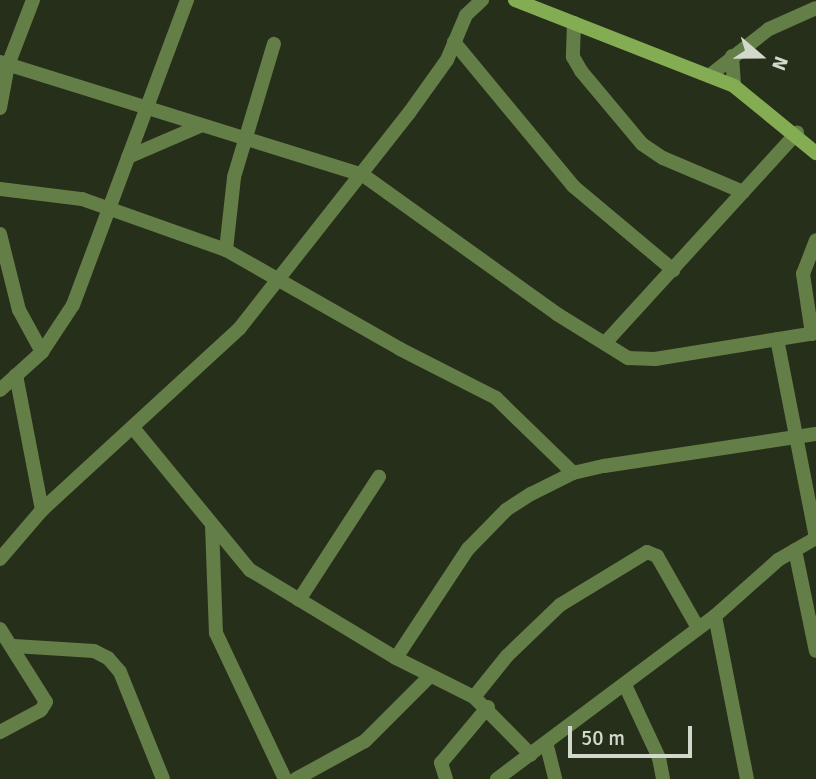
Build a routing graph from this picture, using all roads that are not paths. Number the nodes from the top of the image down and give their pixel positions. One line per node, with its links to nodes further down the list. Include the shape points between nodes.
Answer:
1 (33, 0): 10 (street)
2 (482, 0): 7 (street, via 467,15)
3 (515, 0): 6 (street)
4 (182, 1): 13 (street)
5 (816, 8): 9 (street, via 790,17)
6 (574, 23): 11 (street); 22 (street, via 573,57 642,144 663,158)
7 (454, 41): 20 (street, via 435,77); 27 (street, via 573,186)
8 (274, 44): 17 (street)
9 (732, 56): 11 (street); 12 (street)
10 (4, 63): 13 (street); 14 (street)
11 (709, 76): 12 (street)
12 (734, 86): 16 (street)
13 (145, 106): 15 (street); 19 (street)
14 (0, 108)
15 (200, 126): 17 (street); 19 (street)
16 (797, 133): 18 (street); 22 (street)
17 (245, 136): 20 (street); 26 (street, via 234,177)
18 (816, 153)
19 (128, 157): 23 (street)
20 (363, 175): 28 (street); 31 (street)
21 (0, 189): 23 (street, via 50,192)
22 (743, 192): 27 (street)
23 (110, 207): 26 (street); 32 (street, via 73,305)
24 (0, 234): 32 (street, via 19,310)
25 (816, 240): 29 (street, via 803,274)
26 (226, 250): 28 (street)
27 (673, 270): 31 (street)
28 (281, 278): 35 (street, via 220,351); 38 (street, via 400,349 496,398)
29 (814, 334): 30 (street)
30 (777, 340): 31 (street, via 638,360); 37 (street)
31 (605, 343)
32 (42, 352): 33 (street)
33 (16, 375): 34 (street); 40 (street)
34 (0, 390)
35 (134, 429): 40 (street); 41 (street)
36 (816, 435): 37 (street)
37 (797, 436): 38 (street); 42 (street)
38 (573, 473): 51 (street, via 506,510 490,524 420,617)
39 (379, 477): 45 (street)
40 (42, 510): 44 (street)
41 (212, 525): 45 (street, via 250,570); 60 (street, via 216,633)
42 (816, 538): 43 (street)
43 (795, 550): 46 (street); 50 (street)
44 (0, 559)
45 (299, 600): 51 (street)
46 (715, 615): 47 (street); 66 (street)
47 (698, 628): 53 (street); 54 (street, via 657,556 647,552 560,605 507,656)
48 (0, 629): 49 (street)
49 (15, 646): 56 (street, via 46,702 41,710); 59 (street, via 85,650 108,658 120,672)
50 (816, 651)
51 (396, 658): 52 (street)
52 (430, 676): 54 (street); 61 (street, via 365,741)
53 (625, 685): 57 (street); 65 (street, via 659,758)
54 (474, 697): 55 (street)
55 (488, 707): 58 (street); 62 (street, via 441,763)
56 (0, 732)
57 (547, 746): 58 (street); 64 (street)
58 (531, 755): 63 (street)
59 (163, 779)
60 (285, 779)
61 (296, 779)
62 (446, 779)
63 (497, 779)
64 (555, 779)
65 (663, 779)
66 (747, 779)

